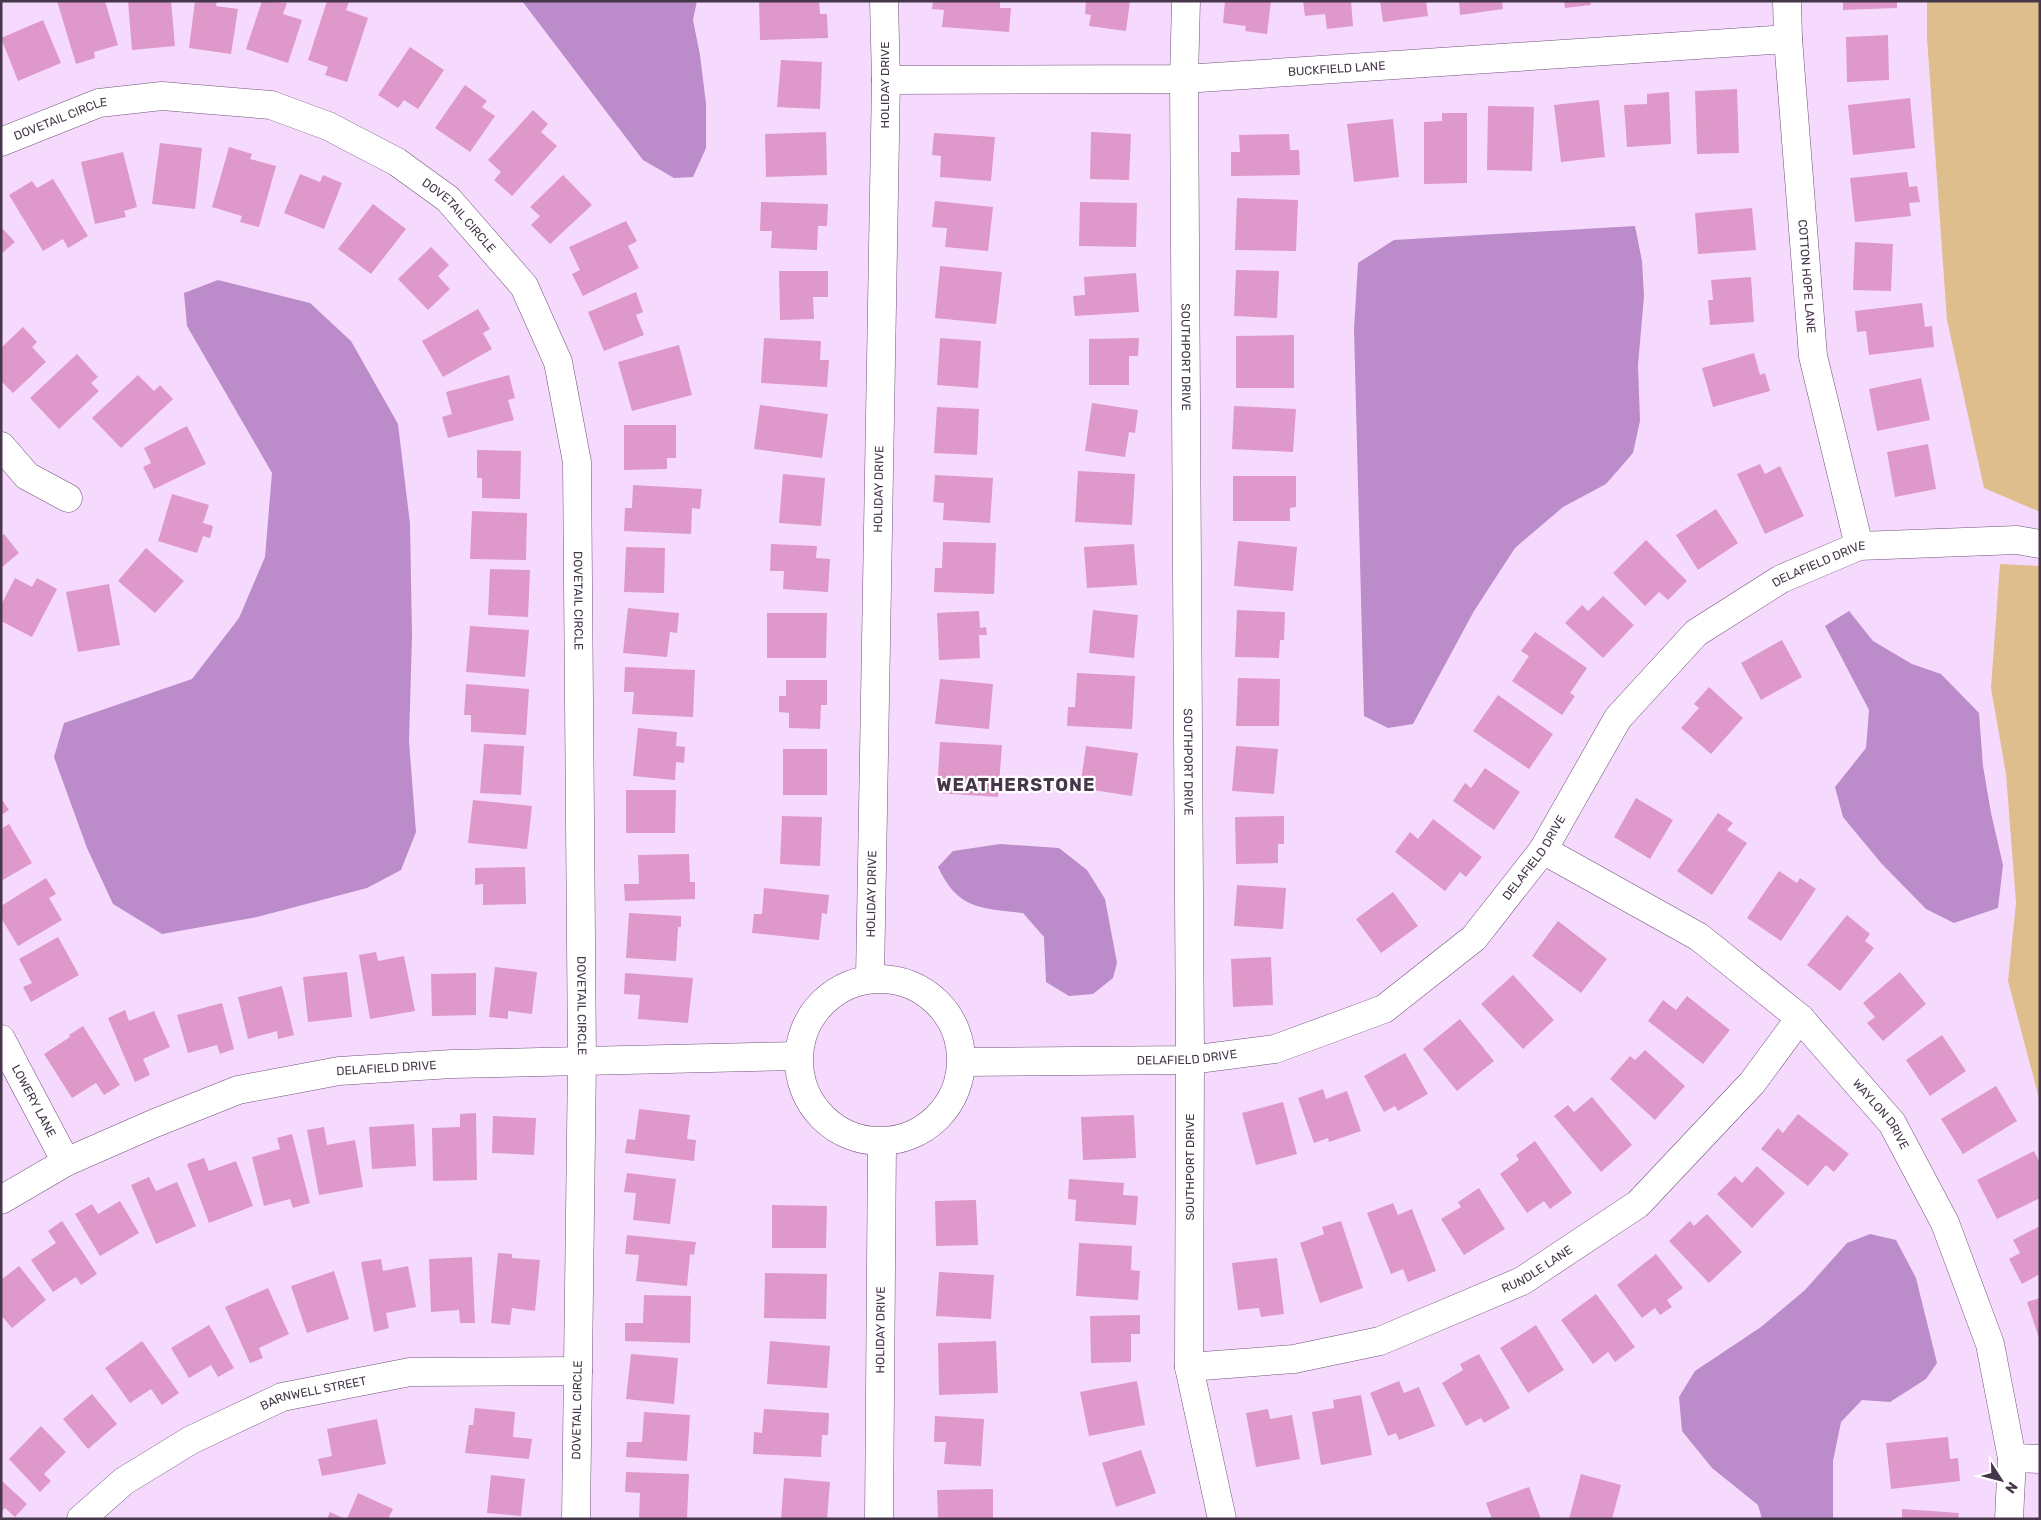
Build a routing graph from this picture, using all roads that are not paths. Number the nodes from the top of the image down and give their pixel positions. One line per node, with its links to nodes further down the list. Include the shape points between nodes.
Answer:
1 (884, 1): 6 (street, HOLIDAY DRIVE)
2 (1186, 1): 5 (street, SOUTHPORT DRIVE)
3 (1787, 1): 4 (street, COTTON HOPE LANE)
4 (1788, 40): 5 (street, BUCKFIELD LANE); 11 (street, COTTON HOPE LANE, via 1813,356)
5 (1184, 79): 6 (street, BUCKFIELD LANE); 18 (street, SOUTHPORT DRIVE)
6 (886, 80): 13 (street, HOLIDAY DRIVE)
7 (1, 142): 17 (street, DOVETAIL CIRCLE, via 99,103 162,96 271,105 328,126 397,162 448,199 524,286 558,362 576,462)
8 (1, 446): 9 (street, via 27,476)
9 (68, 498)
10 (2040, 544): 11 (street, DELAFIELD DRIVE, via 2017,540)
11 (1859, 546): 12 (street, DELAFIELD DRIVE, via 1781,579 1696,633 1618,718)
12 (1543, 850): 14 (street, WAYLON DRIVE, via 1699,937); 18 (street, DELAFIELD DRIVE, via 1474,938 1384,1009 1275,1050)
13 (870, 978): 16 (street, via 841,988 812,1014 804,1028); 19 (street, via 910,983 940,1004 956,1029)
14 (1800, 1018): 23 (street, RUNDLE LANE, via 1752,1082 1638,1204 1522,1281 1380,1341 1294,1359); 25 (street, WAYLON DRIVE, via 1892,1122 1944,1223 1990,1344)
15 (1, 1039): 21 (street, LOWERY LANE)
16 (798, 1056): 17 (street, DELAFIELD DRIVE); 20 (street, via 803,1088 816,1112 848,1135)
17 (582, 1060): 21 (street, DELAFIELD DRIVE, via 339,1071 238,1090); 24 (street, DOVETAIL CIRCLE)
18 (1190, 1060): 19 (street, DELAFIELD DRIVE); 23 (street, SOUTHPORT DRIVE)
19 (962, 1062): 20 (street, via 955,1090 932,1122 907,1136)
20 (882, 1142): 29 (street, HOLIDAY DRIVE)
21 (66, 1162): 22 (street, DELAFIELD DRIVE)
22 (1, 1200)
23 (1189, 1367): 30 (street, SOUTHPORT DRIVE)
24 (578, 1371): 27 (street, BARNWELL STREET, via 410,1372 282,1397 191,1440 124,1481); 28 (street, DOVETAIL CIRCLE)
25 (2012, 1458): 26 (street); 31 (street, WAYLON DRIVE)
26 (2040, 1459)
27 (81, 1519)
28 (576, 1519)
29 (880, 1519)
30 (1222, 1519)
31 (2009, 1519)

